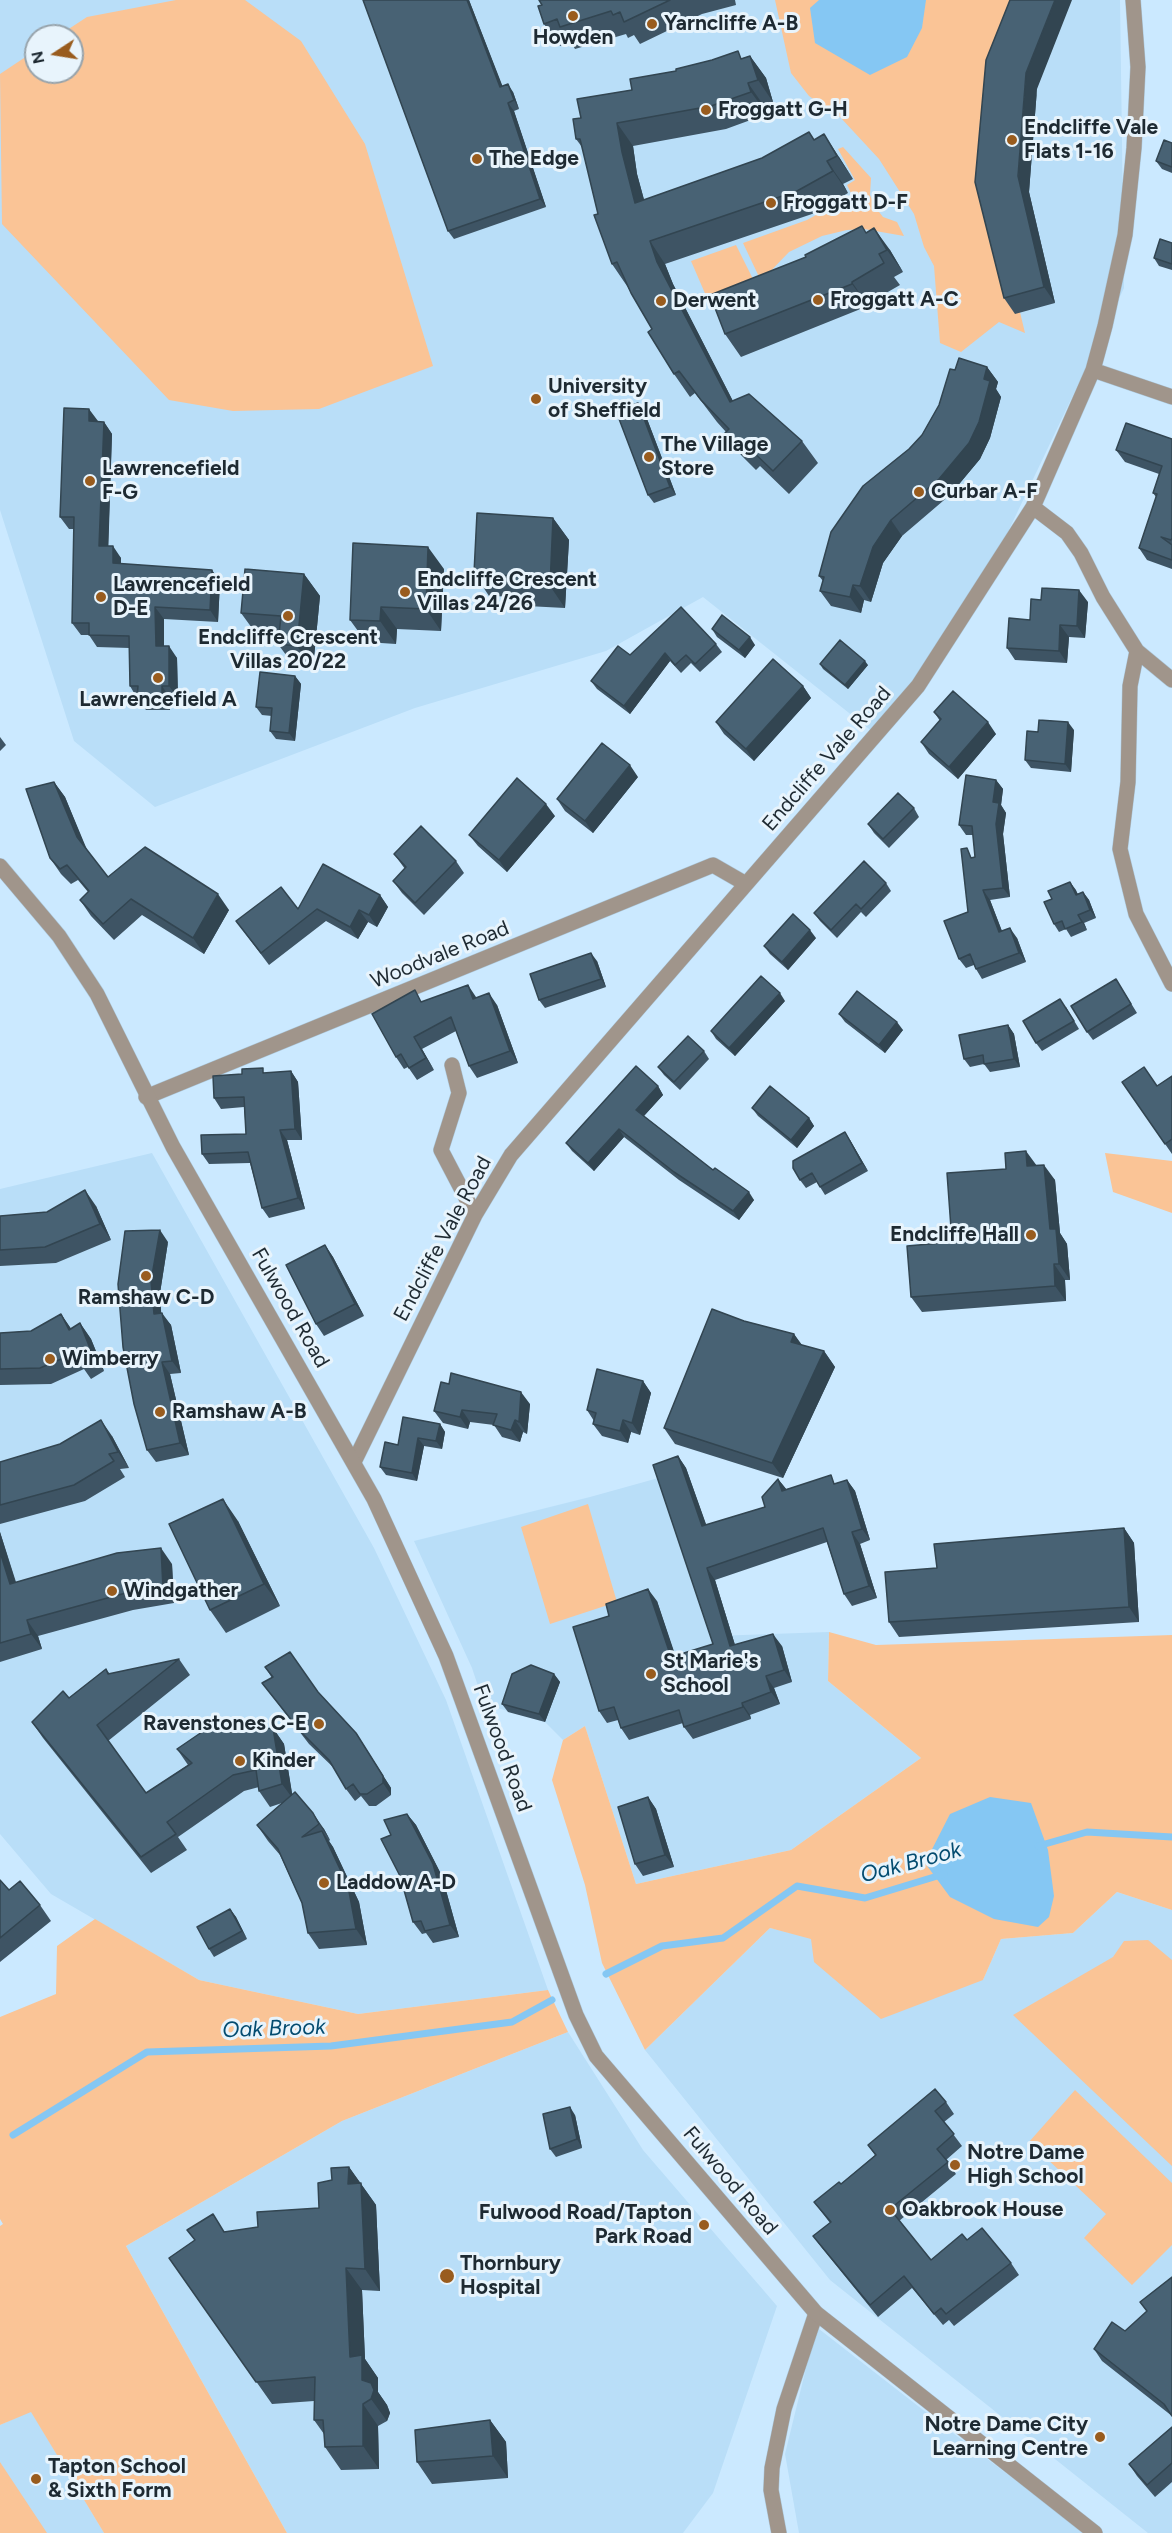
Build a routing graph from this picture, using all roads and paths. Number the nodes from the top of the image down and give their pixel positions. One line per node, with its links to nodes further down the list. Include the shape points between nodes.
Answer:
1 (1133, 0): 2 (street, Endcliffe Vale Road, via 1138,67 1126,224)
2 (1093, 370): 3 (street); 4 (street, Endcliffe Vale Road)
3 (1172, 397)
4 (1033, 507): 5 (street, via 1067,533); 8 (street, Endcliffe Vale Road, via 918,686)
5 (1137, 651): 6 (street); 9 (street, via 1130,686 1128,782 1120,849 1136,914)
6 (1172, 680)
7 (0, 866): 11 (street, Fulwood Road, via 59,936 97,994)
8 (746, 884): 11 (street, Woodvale Road, via 713,865); 12 (street, Endcliffe Vale Road, via 511,1155)
9 (1172, 984)
10 (452, 1065): 12 (street, via 459,1093 441,1150)
11 (146, 1097): 13 (street, Fulwood Road)
12 (475, 1215): 13 (street, Endcliffe Vale Road)
13 (354, 1462): 14 (street, Fulwood Road, via 397,1545 446,1656 576,2014 596,2056)
14 (816, 2313): 15 (street, via 784,2409 772,2468 771,2490); 16 (street, Fulwood Road)
15 (779, 2533)
16 (1095, 2533)

